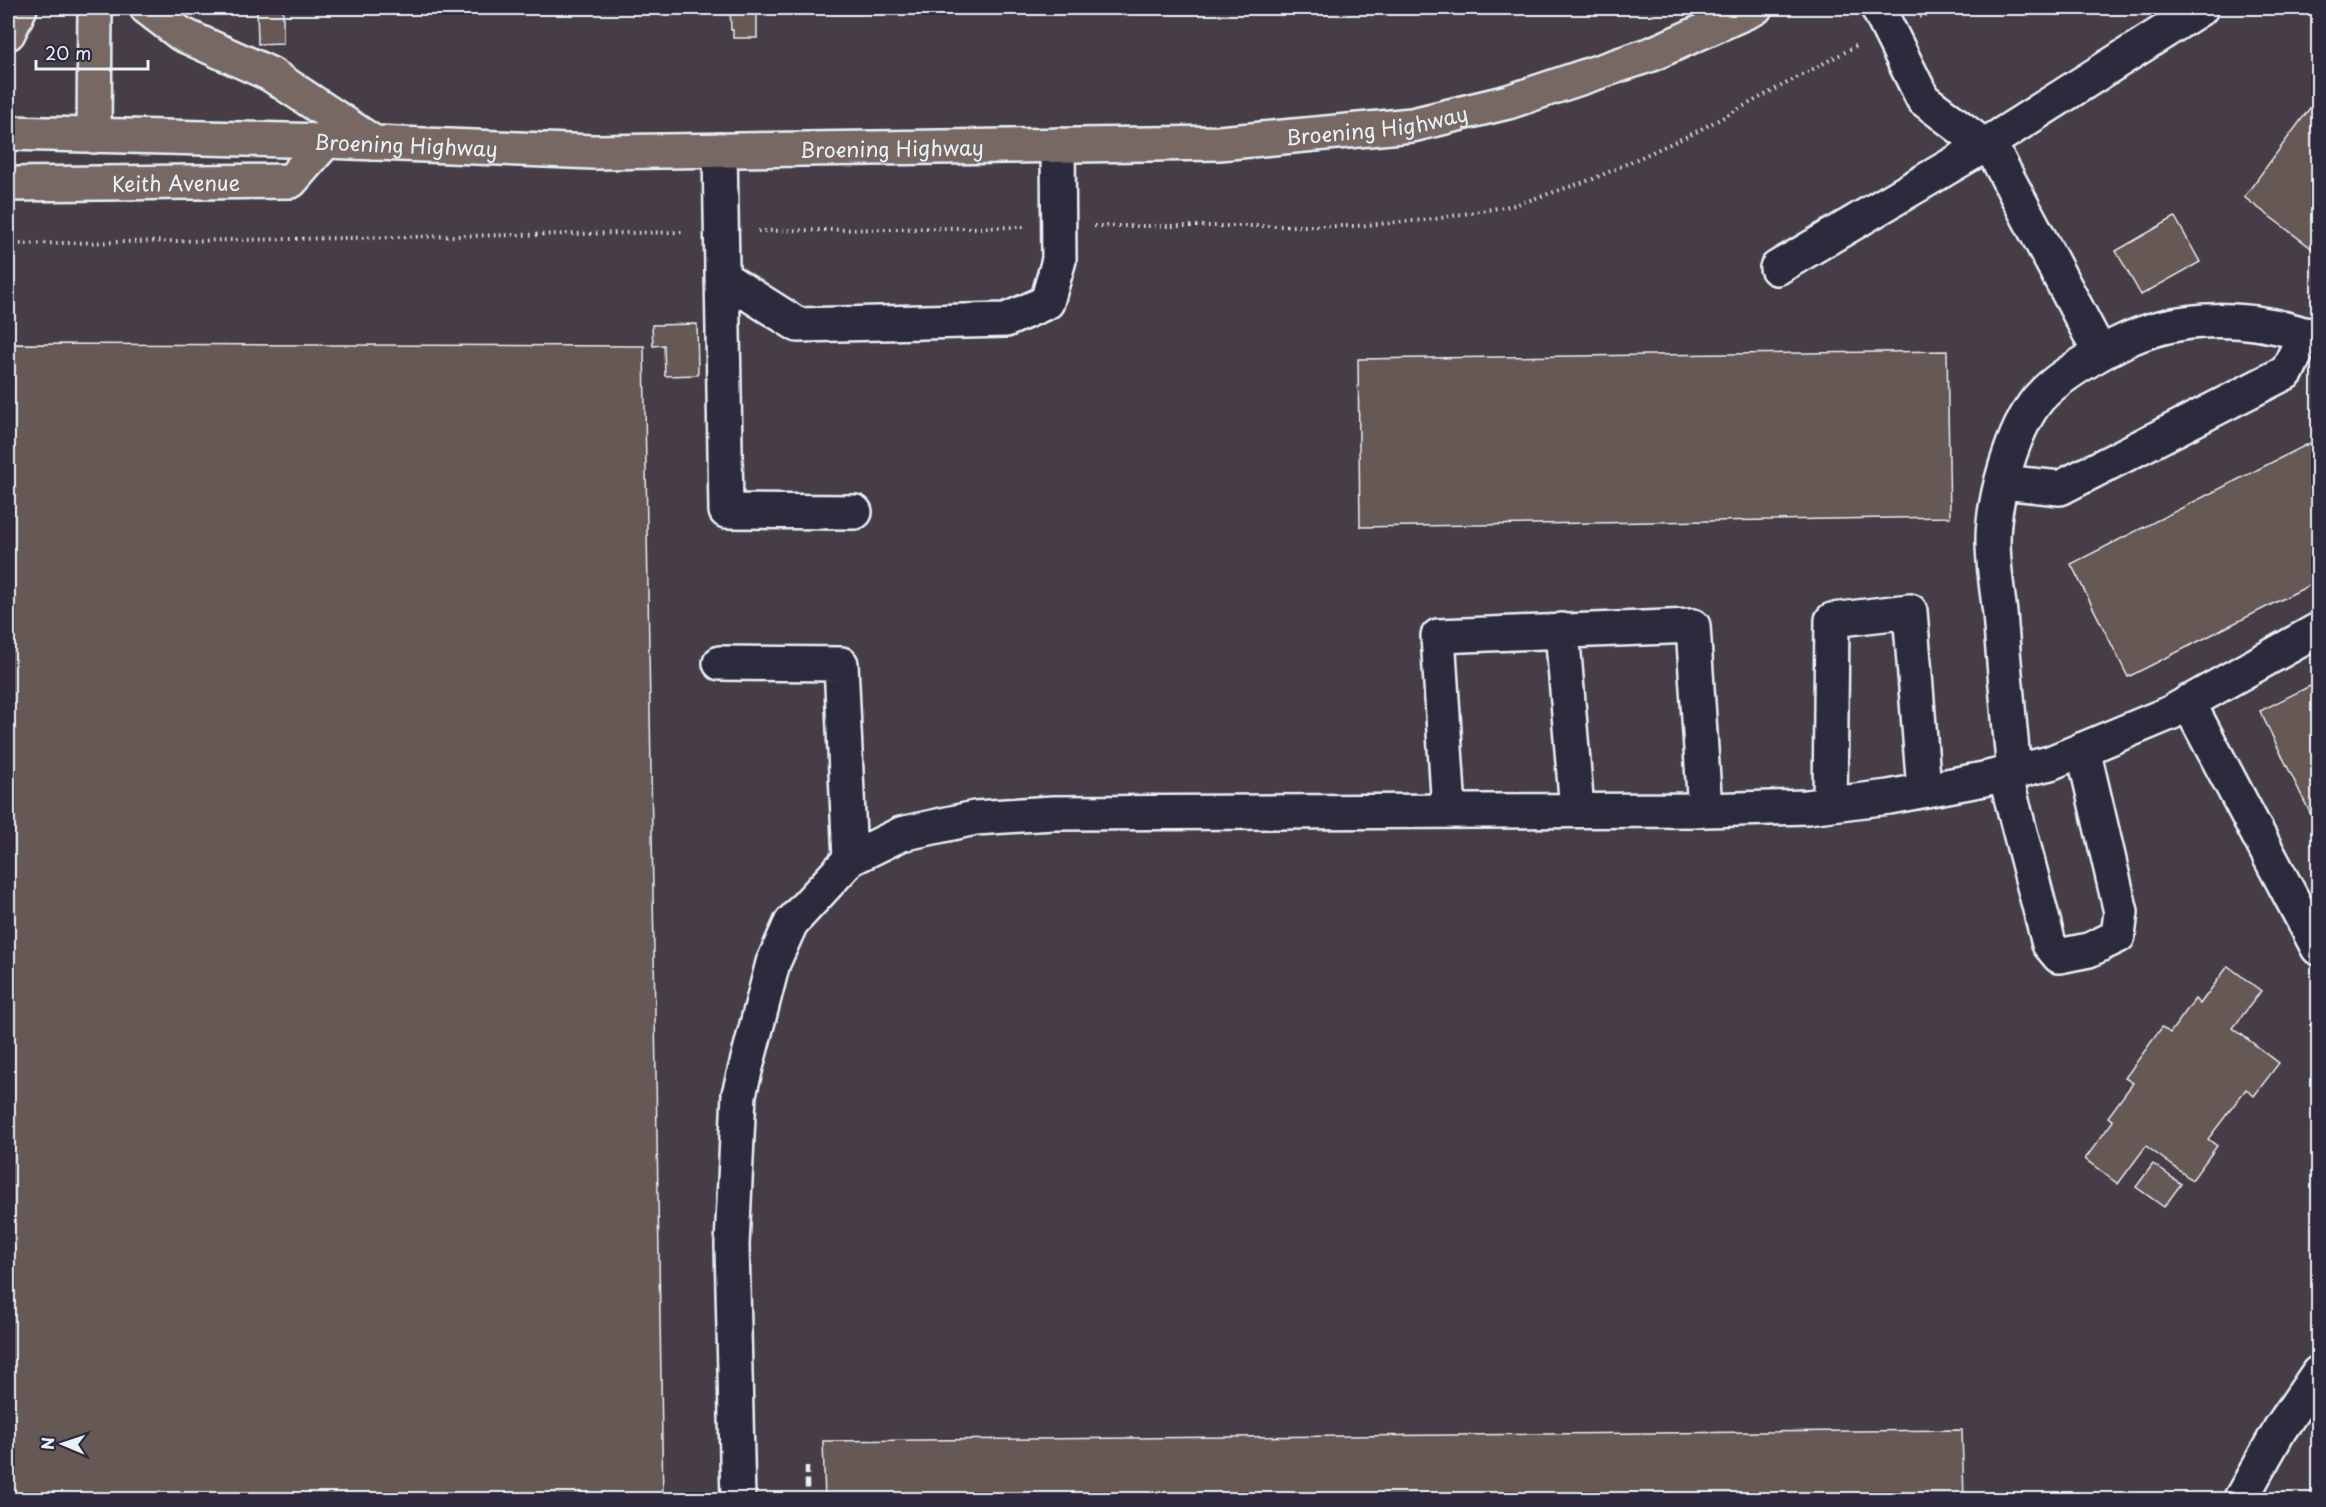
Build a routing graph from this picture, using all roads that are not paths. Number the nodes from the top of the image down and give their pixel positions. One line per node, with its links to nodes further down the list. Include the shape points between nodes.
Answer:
1 (20, 8): 7 (main road)
2 (95, 8): 9 (main road)
3 (147, 8): 11 (main road, via 181,34 270,74)
4 (1755, 8): 12 (main road, Broening Highway, via 1652,54 1508,102 1412,125 1219,142)
5 (2201, 8): 13 (lane)
6 (1883, 18): 13 (lane, via 1923,99)
7 (8, 33)
8 (8, 133): 9 (main road, Broening Highway)
9 (94, 135): 10 (main road, Broening Highway)
10 (326, 141): 11 (main road, Broening Highway); 15 (main road, Keith Avenue, via 291,182)
11 (374, 143): 14 (main road, Broening Highway, via 594,152)
12 (1058, 145): 14 (main road, Broening Highway); 17 (lane, via 1059,260 1047,302 1006,320 798,325)
13 (1984, 146): 16 (lane); 19 (lane, via 1995,154)
14 (720, 150): 17 (lane)
15 (8, 184)
16 (1777, 267)
17 (722, 277): 21 (lane, via 726,511)
18 (2312, 336): 19 (lane, via 2235,320 2178,323 2127,339); 20 (lane, via 2287,372 2060,488)
19 (2100, 353): 20 (lane, via 2038,399 2012,443)
20 (2002, 482): 27 (lane, via 1993,540)
21 (855, 512)
22 (1562, 630): 30 (lane); 31 (lane, via 1693,626); 32 (lane, via 1438,636)
23 (2319, 630): 25 (lane)
24 (720, 663): 33 (lane, via 841,664)
25 (2188, 702): 26 (lane); 34 (lane)
26 (2083, 749): 27 (lane); 27 (lane, via 2121,912 2118,936 2089,950 2059,956 2049,944)
27 (2010, 773): 28 (lane)
28 (1924, 790): 29 (lane); 29 (lane, via 1911,611 1832,620)
29 (1830, 804): 31 (lane)
30 (1577, 810): 31 (lane); 32 (lane)
31 (1705, 810)
32 (1449, 811): 33 (lane, via 1053,813 986,818 901,834)
33 (850, 859): 36 (lane, via 790,923 773,963 739,1094 732,1245)
34 (2319, 948)
35 (2319, 1373): 37 (lane, via 2280,1429)
36 (738, 1500)
37 (2240, 1500)

